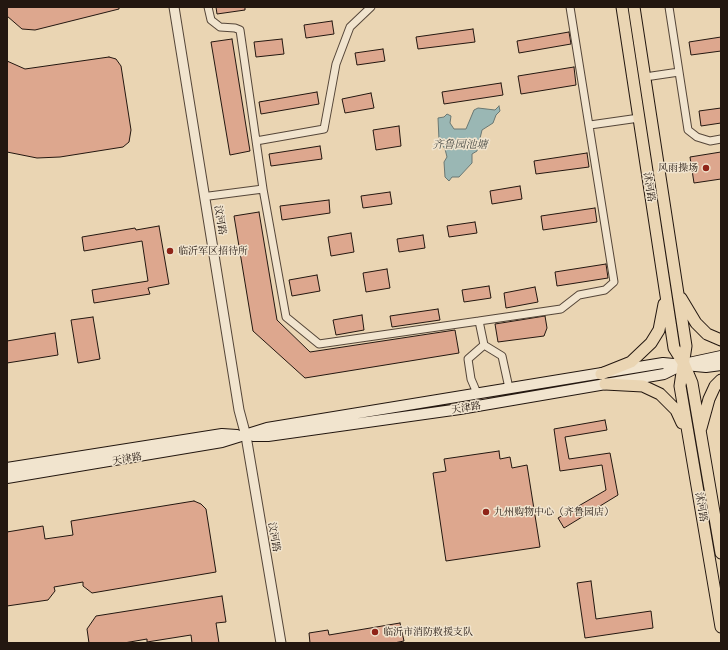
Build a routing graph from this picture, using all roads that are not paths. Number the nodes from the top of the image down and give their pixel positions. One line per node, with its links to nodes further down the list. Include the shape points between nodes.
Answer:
1 (174, 7): 31 (street, 汶河路, via 239,410)
2 (180, 7): 16 (street, 汶河路)
3 (208, 7): 14 (street, via 211,20 220,28 240,30)
4 (371, 7): 14 (street, via 350,28 336,64 324,129)
5 (570, 7): 12 (street)
6 (622, 7): 11 (main road, 沭河路)
7 (634, 7): 10 (main road, 沭河路)
8 (669, 7): 9 (street)
9 (679, 72): 10 (street); 13 (street, via 688,130 697,137 710,141)
10 (645, 77): 17 (main road, 沭河路)
11 (639, 118): 12 (street); 18 (main road, 沭河路)
12 (590, 125): 19 (street, via 614,282 605,290 579,295 561,309)
13 (721, 139)
14 (256, 141): 15 (street)
15 (262, 189): 16 (street); 19 (street, via 286,317 320,344)
16 (209, 196): 31 (street, 汶河路)
17 (678, 292): 20 (main road, via 696,323 707,334); 23 (main road, 沭河路, via 686,346)
18 (666, 294): 23 (main road, 沭河路, via 674,348); 25 (main road, via 659,330 651,344 631,362)
19 (479, 321): 21 (street)
20 (721, 340)
21 (484, 345): 27 (street, via 502,356); 28 (street, via 468,359 471,379)
22 (721, 356): 23 (main road, 天津路)
23 (684, 364): 24 (main road, 天津路, via 706,367); 25 (main road, 天津路, via 663,363); 29 (main road, 沭河路, via 692,384); 30 (main road, 沭河路, via 680,386)
24 (721, 364)
25 (603, 379): 27 (main road, 天津路); 30 (main road, via 643,386 660,394 676,410); 31 (main road, 天津路, via 417,416 268,436)
26 (721, 380): 29 (main road, via 709,399)
27 (509, 388): 28 (main road, 天津路)
28 (477, 393): 31 (main road, 天津路, via 267,428)
29 (700, 432): 34 (main road, 沭河路)
30 (688, 435): 35 (main road, 沭河路)
31 (246, 436): 32 (main road, 天津路, via 222,434); 33 (main road, 天津路, via 209,445); 36 (street, 汶河路, via 245,459); 37 (street, 汶河路)
32 (7, 468)
33 (7, 478)
34 (721, 553)
35 (721, 627)
36 (277, 643)
37 (281, 643)

